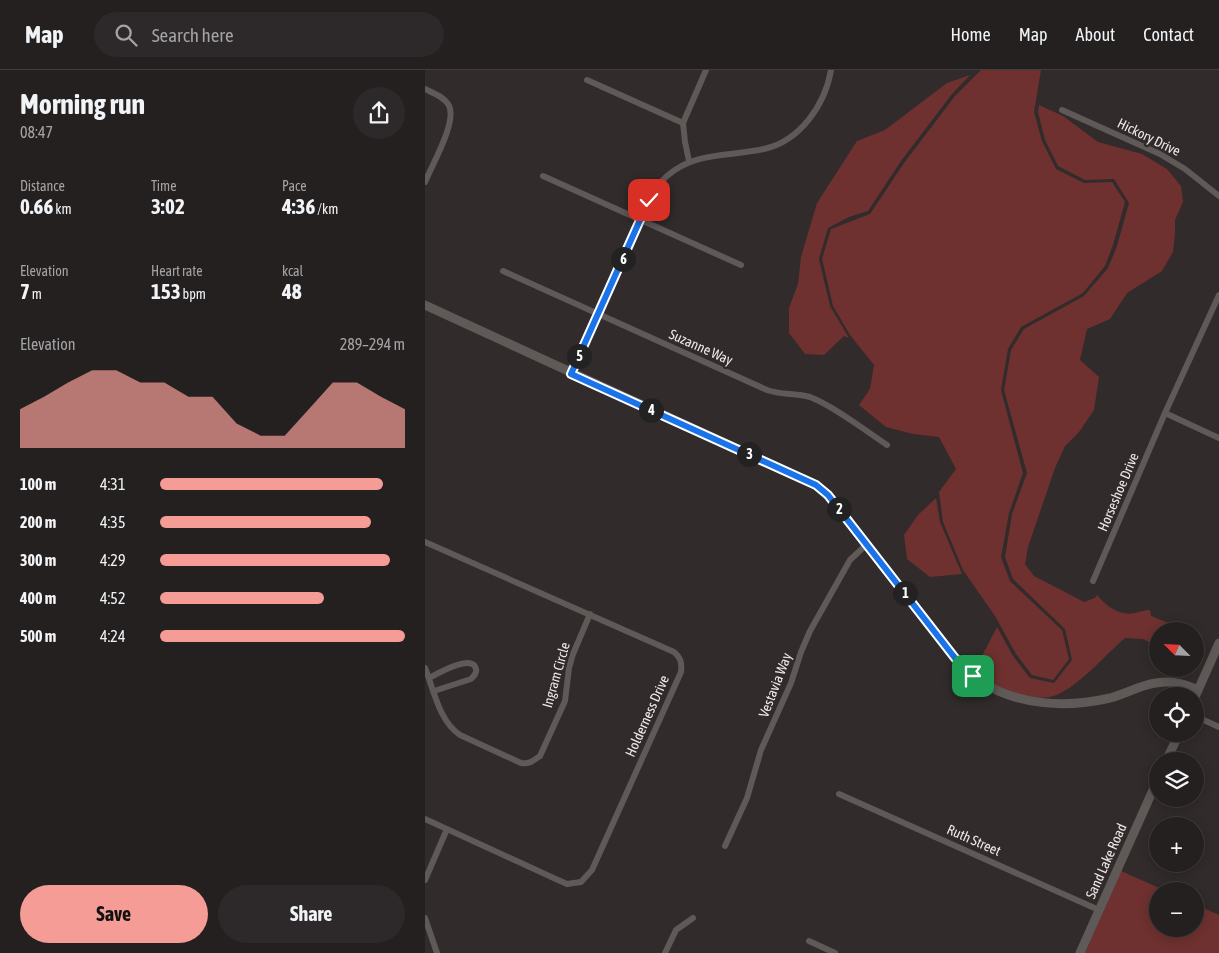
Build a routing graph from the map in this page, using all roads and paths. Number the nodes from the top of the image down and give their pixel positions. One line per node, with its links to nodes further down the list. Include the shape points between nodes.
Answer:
1 (706, 70): 6 (street)
2 (831, 70): 7 (street, via 822,100 811,117 780,143 764,149)
3 (587, 80): 6 (street)
4 (425, 90): 9 (street, via 447,101 451,114 450,125)
5 (1063, 110): 10 (street, Hickory Drive, via 1160,154)
6 (683, 123): 7 (street)
7 (689, 161): 11 (street, via 657,186)
8 (543, 176): 11 (street)
9 (425, 182)
10 (1219, 196)
11 (640, 219): 12 (street); 16 (street)
12 (741, 265)
13 (503, 271): 16 (street, Suzanne Way)
14 (1219, 295): 18 (street, Horseshoe Drive)
15 (425, 306): 17 (street)
16 (599, 314): 17 (street); 20 (street, Suzanne Way, via 767,390 822,402)
17 (571, 374): 22 (street, via 816,485 828,495)
18 (1165, 414): 19 (street); 23 (street, Horseshoe Drive)
19 (1219, 438)
20 (887, 445)
21 (425, 542): 24 (street, Holderness Drive)
22 (867, 544): 28 (street, via 955,658 979,681 1005,694 1033,702 1064,703 1110,698 1164,682); 37 (street, Vestavia Way, via 848,563 810,631 761,750 747,798)
23 (1093, 581)
24 (590, 614): 30 (street, Ingram Circle, via 573,654 565,701 540,756 533,762 521,763 453,730); 36 (street, Holderness Drive, via 674,652 682,664 589,874 581,882 567,884)
25 (1219, 643): 29 (street)
26 (425, 668): 27 (street, Ingram Circle)
27 (429, 678): 30 (street, Ingram Circle); 30 (street, via 463,663 471,663 476,670 471,679)
28 (1184, 687)
29 (1200, 687)
30 (434, 691)
31 (1204, 720): 32 (street)
32 (1219, 727)
33 (839, 794): 39 (street, Ruth Street)
34 (1149, 798): 39 (street, Sand Lake Road)
35 (425, 819): 36 (street, Holderness Drive)
36 (447, 829): 38 (street)
37 (725, 846)
38 (425, 880)
39 (1099, 910): 46 (street, Sand Lake Road)
40 (425, 918): 43 (street)
41 (693, 918): 44 (street, via 676,930)
42 (809, 941): 45 (street)
43 (437, 953)
44 (665, 953)
45 (835, 953)
46 (1080, 953)

